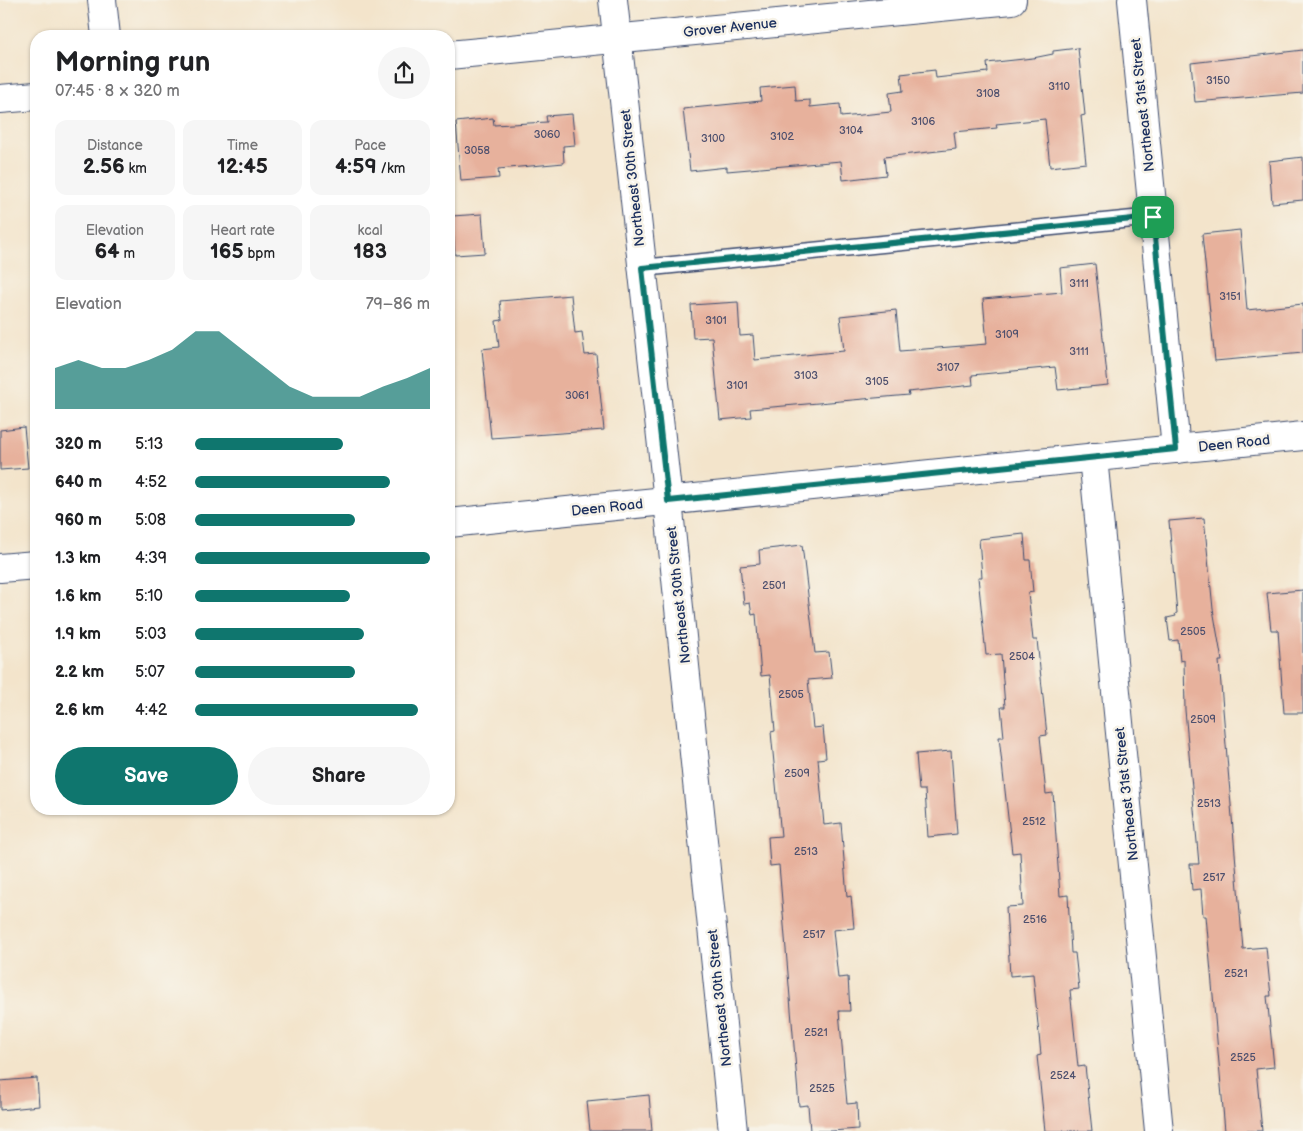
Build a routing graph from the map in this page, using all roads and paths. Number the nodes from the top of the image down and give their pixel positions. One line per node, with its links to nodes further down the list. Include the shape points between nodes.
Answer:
1 (102, 0): 5 (street)
2 (613, 0): 6 (street, Northeast 30th Street)
3 (1012, 0): 6 (street, Grover Avenue)
4 (1132, 0): 10 (street, Northeast 31st Street)
5 (105, 30)
6 (617, 38): 7 (street, Grover Avenue); 11 (street, Northeast 30th Street)
7 (455, 54)
8 (30, 96): 9 (street)
9 (0, 99)
10 (1153, 217): 11 (lane); 13 (street, Northeast 31st Street)
11 (642, 268): 15 (street, Northeast 30th Street)
12 (1303, 436): 13 (street, Deen Road)
13 (1176, 449): 14 (street, Deen Road)
14 (1093, 457): 15 (street, Deen Road); 20 (street, Northeast 31st Street)
15 (668, 501): 16 (street, Deen Road); 19 (street, Northeast 30th Street)
16 (455, 522)
17 (30, 566): 18 (street)
18 (0, 568)
19 (733, 1131)
20 (1159, 1131)

